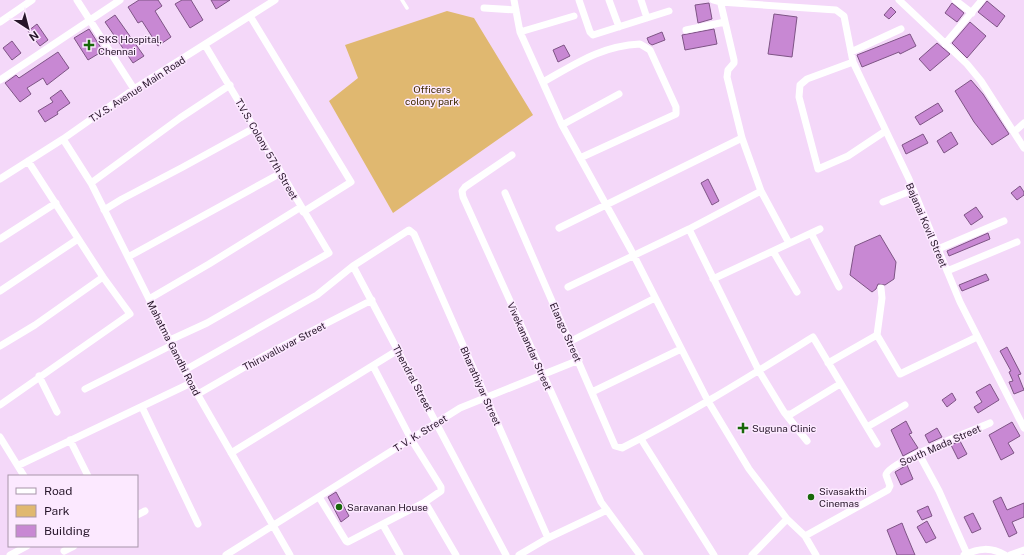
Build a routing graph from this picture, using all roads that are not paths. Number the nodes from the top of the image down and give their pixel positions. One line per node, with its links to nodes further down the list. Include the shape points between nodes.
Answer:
1 (32, 0): 23 (street)
2 (77, 0): 22 (street)
3 (120, 0): 22 (street)
4 (275, 0): 19 (street, T.V.S. Avenue Main Road)
5 (402, 0): 14 (lane)
6 (514, 0): 16 (street)
7 (579, 0): 25 (street, via 592,35)
8 (609, 0): 25 (street)
9 (642, 0): 21 (street)
10 (899, 0): 29 (street)
11 (955, 0): 18 (street)
12 (982, 0): 18 (street)
13 (718, 1): 24 (street); 31 (street, Bajanai Kovil Street, via 836,10 844,16)
14 (407, 8)
15 (484, 8): 16 (street)
16 (516, 10): 28 (street)
17 (669, 11): 21 (street)
18 (972, 13): 29 (street)
19 (250, 16): 30 (street, T.V.S. Avenue Main Road); 58 (street, via 351,182)
20 (574, 16): 28 (street)
21 (647, 18): 25 (street)
22 (90, 20): 33 (street); 36 (street)
23 (0, 22)
24 (725, 22): 27 (street); 43 (street, via 734,60 727,77)
25 (619, 27)
26 (901, 29): 31 (street)
27 (686, 30)
28 (520, 32): 34 (street)
29 (945, 44): 42 (street, via 981,81)
30 (205, 45): 35 (street, T.V.S. Colony 57th Street); 36 (street, T.V.S. Avenue Main Road)
31 (851, 52): 32 (street, Bajanai Kovil Street)
32 (853, 62): 41 (street, Bajanai Kovil Street); 41 (street, via 807,79 800,85 799,97 818,170 848,156)
33 (0, 80)
34 (543, 82): 39 (street); 47 (street, via 599,51 640,44 650,50 676,107 676,114)
35 (230, 85): 40 (street, T.V.S. Colony 57th Street); 51 (street)
36 (134, 89): 44 (street, T.V.S. Avenue Main Road)
37 (619, 94): 39 (street)
38 (1024, 123): 42 (street)
39 (562, 125): 47 (street)
40 (254, 128): 49 (street, T.V.S. Colony 57th Street); 59 (street)
41 (884, 132): 53 (street, Bajanai Kovil Street)
42 (1014, 132): 45 (street)
43 (742, 138): 52 (street); 57 (street)
44 (63, 139): 48 (street, T.V.S. Avenue Main Road); 51 (street, Mahatma Gandhi Road)
45 (1024, 148)
46 (512, 155): 97 (street, Vivekanandar Street, via 471,182 462,191)
47 (580, 158): 57 (street)
48 (28, 161): 50 (street, T.V.S. Avenue Main Road); 56 (street)
49 (281, 173): 58 (street, T.V.S. Colony 57th Street); 72 (street)
50 (0, 179)
51 (91, 183): 59 (street, Mahatma Gandhi Road)
52 (761, 190): 62 (street); 68 (street)
53 (913, 190): 55 (street); 69 (street, Bajanai Kovil Street)
54 (505, 193): 88 (street, Elango Street)
55 (883, 202)
56 (56, 203): 65 (street); 66 (street)
57 (605, 204): 61 (street); 71 (street)
58 (302, 209): 83 (street); 87 (street, T.V.S. Colony 57th Street, via 329,253)
59 (104, 210): 72 (street, Mahatma Gandhi Road)
60 (1004, 221): 69 (street)
61 (559, 228)
62 (689, 229): 71 (street); 76 (street)
63 (820, 229): 64 (street)
64 (810, 233): 68 (street); 78 (street)
65 (78, 239): 75 (street); 80 (street)
66 (0, 240)
67 (1017, 242): 74 (street)
68 (789, 243): 70 (street)
69 (938, 249): 74 (street, Bajanai Kovil Street)
70 (773, 251): 76 (street); 81 (street)
71 (633, 255): 77 (street); 82 (street)
72 (128, 257): 83 (street, Mahatma Gandhi Road)
73 (353, 266): 84 (street, Thendral Street); 95 (street, via 317,295); 104 (street, Bharathiyar Street, via 407,230 414,234)
74 (947, 271): 86 (street, Bajanai Kovil Street)
75 (103, 277): 89 (street, via 35,325); 98 (street, via 130,314)
76 (714, 279): 96 (street)
77 (568, 287)
78 (838, 287)
79 (881, 288): 85 (street)
80 (0, 291)
81 (797, 292)
82 (655, 298): 88 (street); 90 (street)
83 (149, 299): 87 (street, Mahatma Gandhi Road)
84 (372, 300): 91 (street, Thendral Street); 103 (street, Thiruvalluvar Street, via 269,353)
85 (877, 335): 86 (street, via 900,374); 93 (street)
86 (976, 337): 111 (street, Bajanai Kovil Street)
87 (171, 342): 95 (street, Mahatma Gandhi Road); 101 (street)
88 (571, 342): 92 (street, Elango Street)
89 (0, 346)
90 (681, 349): 102 (street); 105 (street)
91 (398, 350): 94 (street); 112 (street, Thendral Street)
92 (579, 360): 97 (street, T. V. K. Street); 102 (street, Elango Street)
93 (828, 363): 96 (street, via 813,337); 100 (street)
94 (373, 366): 117 (street); 122 (street)
95 (185, 370): 99 (street, Mahatma Gandhi Road)
96 (759, 371): 105 (street); 110 (street)
97 (542, 375): 104 (street, T. V. K. Street); 129 (street, Vivekanandar Street)
98 (39, 376): 106 (street); 109 (street)
99 (191, 383): 103 (street, Mahatma Gandhi Road); 108 (street)
100 (840, 384): 110 (street); 114 (street)
101 (85, 389)
102 (592, 392): 118 (street, Elango Street, via 615,446 622,448)
103 (198, 394): 122 (street, Mahatma Gandhi Road)
104 (486, 397): 112 (street, T. V. K. Street, via 460,408); 137 (street, Bharathiyar Street)
105 (708, 402): 118 (street); 132 (street, via 749,468)
106 (0, 405)
107 (905, 405): 114 (street)
108 (142, 406): 119 (street); 133 (street)
109 (57, 412)
110 (787, 414): 120 (street)
111 (1021, 414): 115 (street, Bajanai Kovil Street)
112 (437, 422): 117 (street, T. V. K. Street); 148 (street, Thendral Street)
113 (990, 424): 123 (street, South Mada Street)
114 (867, 427): 121 (street)
115 (1024, 428)
116 (0, 437): 124 (street)
117 (411, 439): 127 (street, T. V. K. Street); 128 (street, via 442,489)
118 (641, 439): 151 (street)
119 (70, 440): 124 (street); 126 (street)
120 (807, 441)
121 (877, 444)
122 (231, 453): 135 (street, Mahatma Gandhi Road)
123 (919, 454): 136 (street, South Mada Street, via 886,472 890,486 888,490); 142 (street, via 939,491)
124 (18, 465): 125 (street)
125 (23, 475)
126 (88, 475)
127 (319, 497): 134 (street, via 347,542); 135 (street, T. V. K. Street)
128 (426, 502): 134 (street); 147 (street)
129 (607, 510): 137 (street); 150 (street, Vivekanandar Street)
130 (145, 511): 131 (street)
131 (138, 514)
132 (787, 519): 136 (street); 152 (street)
133 (198, 524)
134 (383, 525): 146 (street)
135 (272, 526): 144 (street, T. V. K. Street); 145 (street, Mahatma Gandhi Road)
136 (805, 536): 141 (street)
137 (548, 538): 140 (street)
138 (25, 547): 143 (street)
139 (1024, 550): 154 (street)
140 (529, 553): 149 (street)
141 (813, 554)
142 (965, 554): 153 (street, via 986,548)
143 (10, 555)
144 (226, 555)
145 (290, 555)
146 (400, 555)
147 (456, 555)
148 (506, 555)
149 (519, 555)
150 (640, 555)
151 (714, 555)
152 (752, 555)
153 (1005, 555)
154 (1010, 555)

